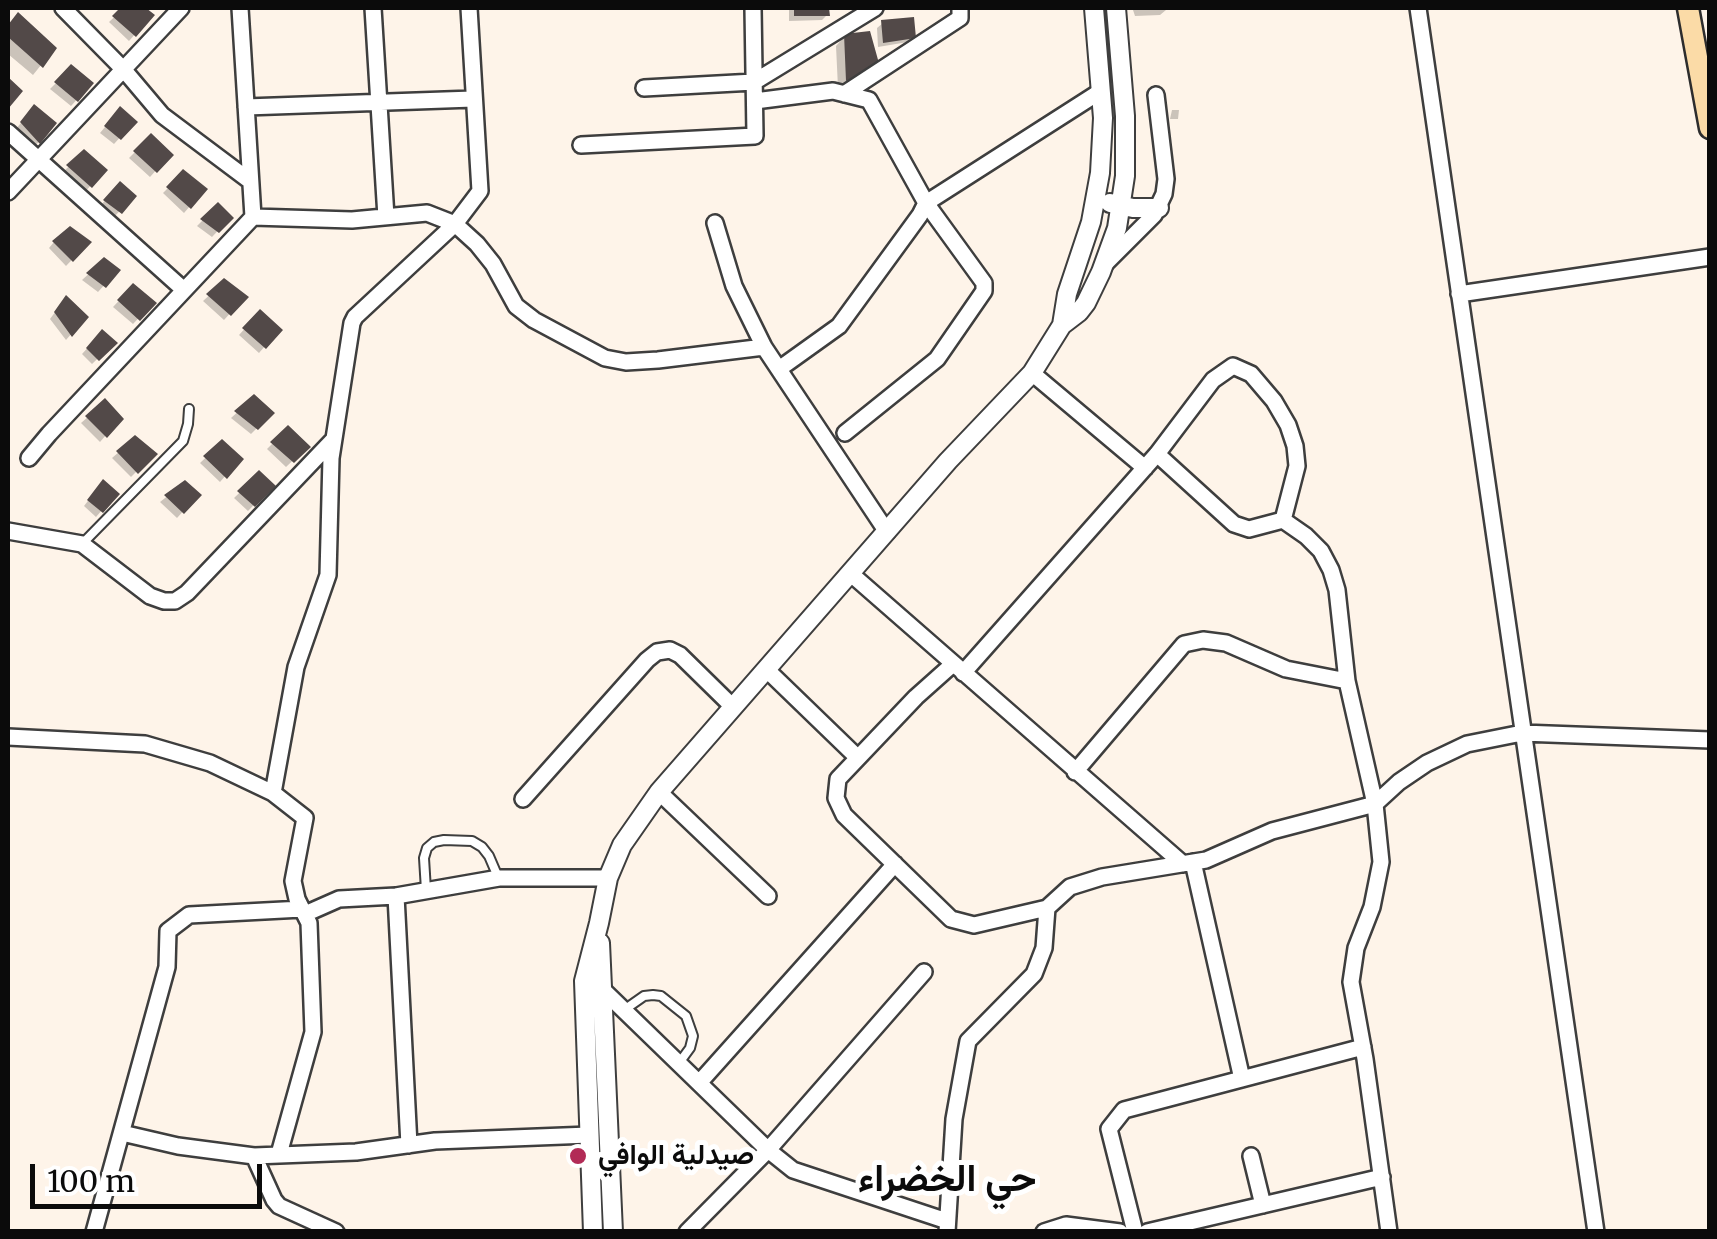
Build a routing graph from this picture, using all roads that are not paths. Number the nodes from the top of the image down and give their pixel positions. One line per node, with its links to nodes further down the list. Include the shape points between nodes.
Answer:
1 (63, 8): 13 (street)
2 (240, 8): 22 (street)
3 (373, 8): 21 (street)
4 (469, 8): 19 (street)
5 (753, 8): 14 (street)
6 (875, 8): 14 (street)
7 (960, 8): 17 (street, via 960,18)
8 (1094, 8): 16 (street)
9 (1116, 8): 31 (street, via 1126,130)
10 (1418, 8): 40 (street)
11 (1688, 8): 23 (main road)
12 (178, 9): 13 (street)
13 (124, 70): 26 (street); 27 (street, via 162,115)
14 (754, 82): 15 (street); 20 (street)
15 (644, 88)
16 (1101, 91): 29 (street); 30 (street)
17 (844, 94): 20 (street); 30 (street, via 869,100)
18 (1156, 95): 32 (street, via 1166,178)
19 (473, 100): 21 (street); 36 (street, via 480,191)
20 (755, 101): 25 (street, via 755,136)
21 (379, 103): 22 (street); 34 (street)
22 (246, 107): 27 (street)
23 (1709, 126)
24 (8, 132): 26 (street)
25 (581, 146)
26 (38, 158): 28 (street); 39 (street)
27 (250, 182): 33 (street)
28 (8, 192)
29 (1095, 200): 31 (street); 41 (street)
30 (926, 203): 43 (street, via 839,326); 46 (street, via 984,291 938,359)
31 (1120, 206): 32 (street); 38 (street)
32 (1159, 208): 38 (street)
33 (254, 217): 34 (street); 39 (street)
34 (386, 217): 36 (street, via 427,213)
35 (715, 223): 42 (street, via 734,286)
36 (455, 224): 42 (street, via 493,264 516,306 605,358 658,360); 47 (street, via 352,323)
37 (1710, 256): 40 (street)
38 (1105, 264): 41 (street, via 1086,303)
39 (184, 290): 49 (street)
40 (1460, 294): 60 (street)
41 (1062, 325): 44 (street)
42 (764, 348): 43 (street)
43 (778, 369): 53 (street)
44 (1032, 374): 50 (street); 53 (street)
45 (189, 409): 54 (lane, via 183,442)
46 (845, 433)
47 (334, 439): 54 (street, via 175,601 150,596); 66 (street, via 328,574 296,667)
48 (1157, 454): 50 (street); 51 (street, via 1234,524 1250,528); 51 (street, via 1213,380 1234,366 1252,374 1296,446)
49 (29, 458)
50 (1144, 468): 56 (street)
51 (1284, 520): 58 (street, via 1320,551 1330,570)
52 (8, 531): 54 (street)
53 (887, 532): 55 (street)
54 (82, 544)
55 (850, 573): 56 (street); 57 (street)
56 (958, 668): 63 (street, via 916,697); 64 (street)
57 (766, 669): 59 (street); 63 (street)
58 (1347, 680): 64 (street, via 1286,669 1226,644 1184,644); 68 (street)
59 (732, 707): 65 (street); 67 (street, via 680,655 657,652)
60 (1522, 733): 62 (street); 68 (street, via 1454,750); 106 (street)
61 (8, 737): 66 (street, via 145,744 210,763)
62 (1710, 740)
63 (858, 758): 70 (street, via 838,779 836,798)
64 (1075, 772): 69 (street)
65 (658, 792): 72 (street); 75 (street)
66 (273, 793): 77 (street, via 305,818 294,881)
67 (522, 799)
68 (1374, 804): 69 (street, via 1272,831); 82 (street, via 1381,862 1350,982)
69 (1188, 863): 76 (street, via 1102,876 1070,887); 84 (street)
70 (895, 864): 76 (street, via 951,919 974,925); 85 (street)
71 (499, 878): 72 (street); 73 (street); 73 (lane, via 482,846 444,840 426,848)
72 (608, 878): 78 (street)
73 (426, 890): 74 (street)
74 (396, 896): 77 (street, via 339,899); 88 (street)
75 (768, 896)
76 (1047, 908): 95 (street, via 1034,974 968,1041 954,1118)
77 (303, 912): 86 (street, via 189,914 168,931 166,967); 90 (street, via 313,1032)
78 (599, 923): 80 (street); 87 (street, via 584,981)
79 (924, 972): 89 (street)
80 (602, 989): 81 (street); 99 (street)
81 (624, 1010): 83 (street); 83 (lane, via 653,995 686,1016 693,1036)
82 (1363, 1047): 84 (street); 93 (street)
83 (679, 1063): 85 (street)
84 (1242, 1079): 103 (street, via 1124,1110 1109,1129)
85 (699, 1082): 89 (street)
86 (122, 1133): 91 (street); 96 (street)
87 (589, 1134): 88 (street); 98 (street)
88 (409, 1144): 90 (street)
89 (768, 1150): 95 (street, via 793,1170); 100 (street)
90 (278, 1154): 91 (street)
91 (254, 1156): 97 (street, via 279,1206)
92 (1251, 1156): 94 (street)
93 (1382, 1177): 94 (street); 105 (street)
94 (1263, 1205): 104 (street)
95 (947, 1226)
96 (94, 1232)
97 (336, 1232)
98 (593, 1232)
99 (612, 1232)
100 (688, 1232)
101 (1044, 1232): 102 (street, via 1066,1225)
102 (1120, 1232)
103 (1136, 1232)
104 (1147, 1232)
105 (1389, 1232)
106 (1596, 1232)

